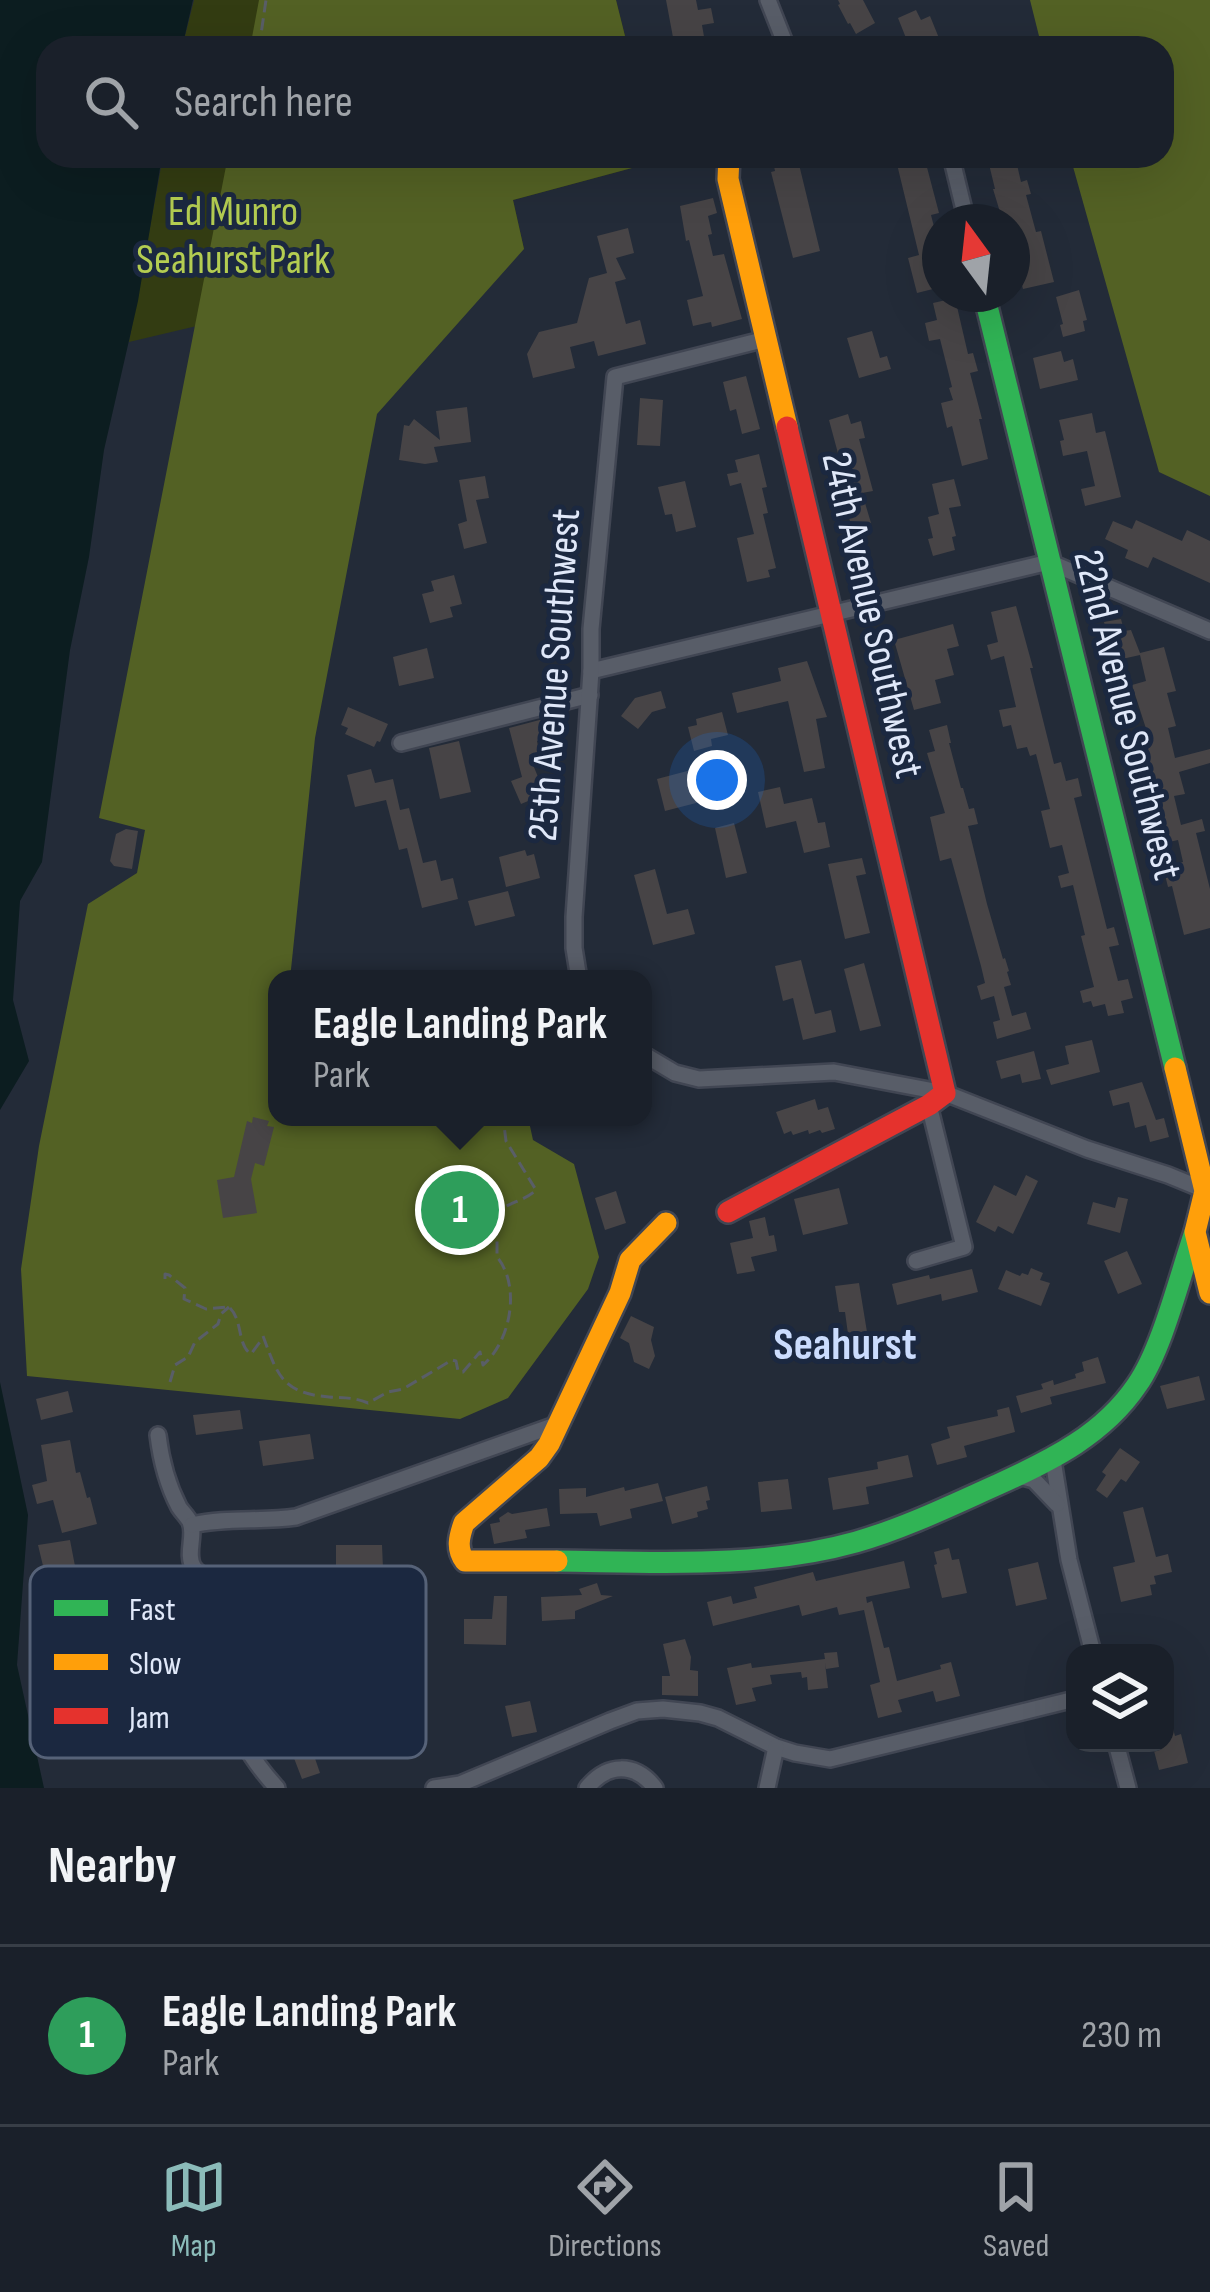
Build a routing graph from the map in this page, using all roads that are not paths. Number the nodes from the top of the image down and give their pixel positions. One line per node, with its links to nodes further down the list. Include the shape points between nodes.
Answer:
1 (768, 0): 2 (street)
2 (782, 36)
3 (728, 168): 7 (street, 24th Avenue Southwest)
4 (954, 168): 5 (street)
5 (963, 204)
6 (988, 312): 8 (street, 22nd Avenue Southwest)
7 (766, 339): 9 (street, 24th Avenue Southwest); 11 (street, 25th Avenue Southwest, via 615,377)
8 (1049, 562): 9 (street); 10 (street); 17 (street, 22nd Avenue Southwest)
9 (832, 614): 11 (street); 16 (street, 24th Avenue Southwest)
10 (1210, 631)
11 (591, 671): 12 (street, 25th Avenue Southwest)
12 (590, 694): 13 (street); 14 (street, 25th Avenue Southwest)
13 (401, 743)
14 (578, 970)
15 (652, 1059): 16 (street, via 699,1079 834,1072)
16 (937, 1099): 17 (street); 18 (street); 21 (street, 24th Avenue Southwest, via 964,1247)
17 (1207, 1191): 20 (street, 22nd Avenue Southwest)
18 (728, 1212)
19 (666, 1223): 23 (street, via 632,1254)
20 (1195, 1232): 22 (street, 22nd Avenue Southwest); 25 (street, via 1140,1382 1111,1418)
21 (916, 1261)
22 (1210, 1293)
23 (558, 1424): 26 (street, via 539,1458 464,1523 460,1555 702,1562 801,1553 923,1518); 28 (street, via 296,1517)
24 (158, 1435): 28 (street, via 167,1479)
25 (1053, 1460): 26 (street); 27 (street)
26 (1019, 1476): 27 (street, via 1034,1480)
27 (1061, 1512): 30 (street)
28 (192, 1525): 29 (street)
29 (194, 1566)
30 (1091, 1644)
31 (1066, 1701): 32 (street, via 830,1759)
32 (776, 1747): 36 (street, via 700,1713 637,1712); 39 (street)
33 (1118, 1752): 40 (street)
34 (253, 1758): 35 (street)
35 (277, 1788)
36 (434, 1788)
37 (587, 1788): 38 (street, via 620,1768)
38 (655, 1788)
39 (767, 1788)
40 (1128, 1788)

